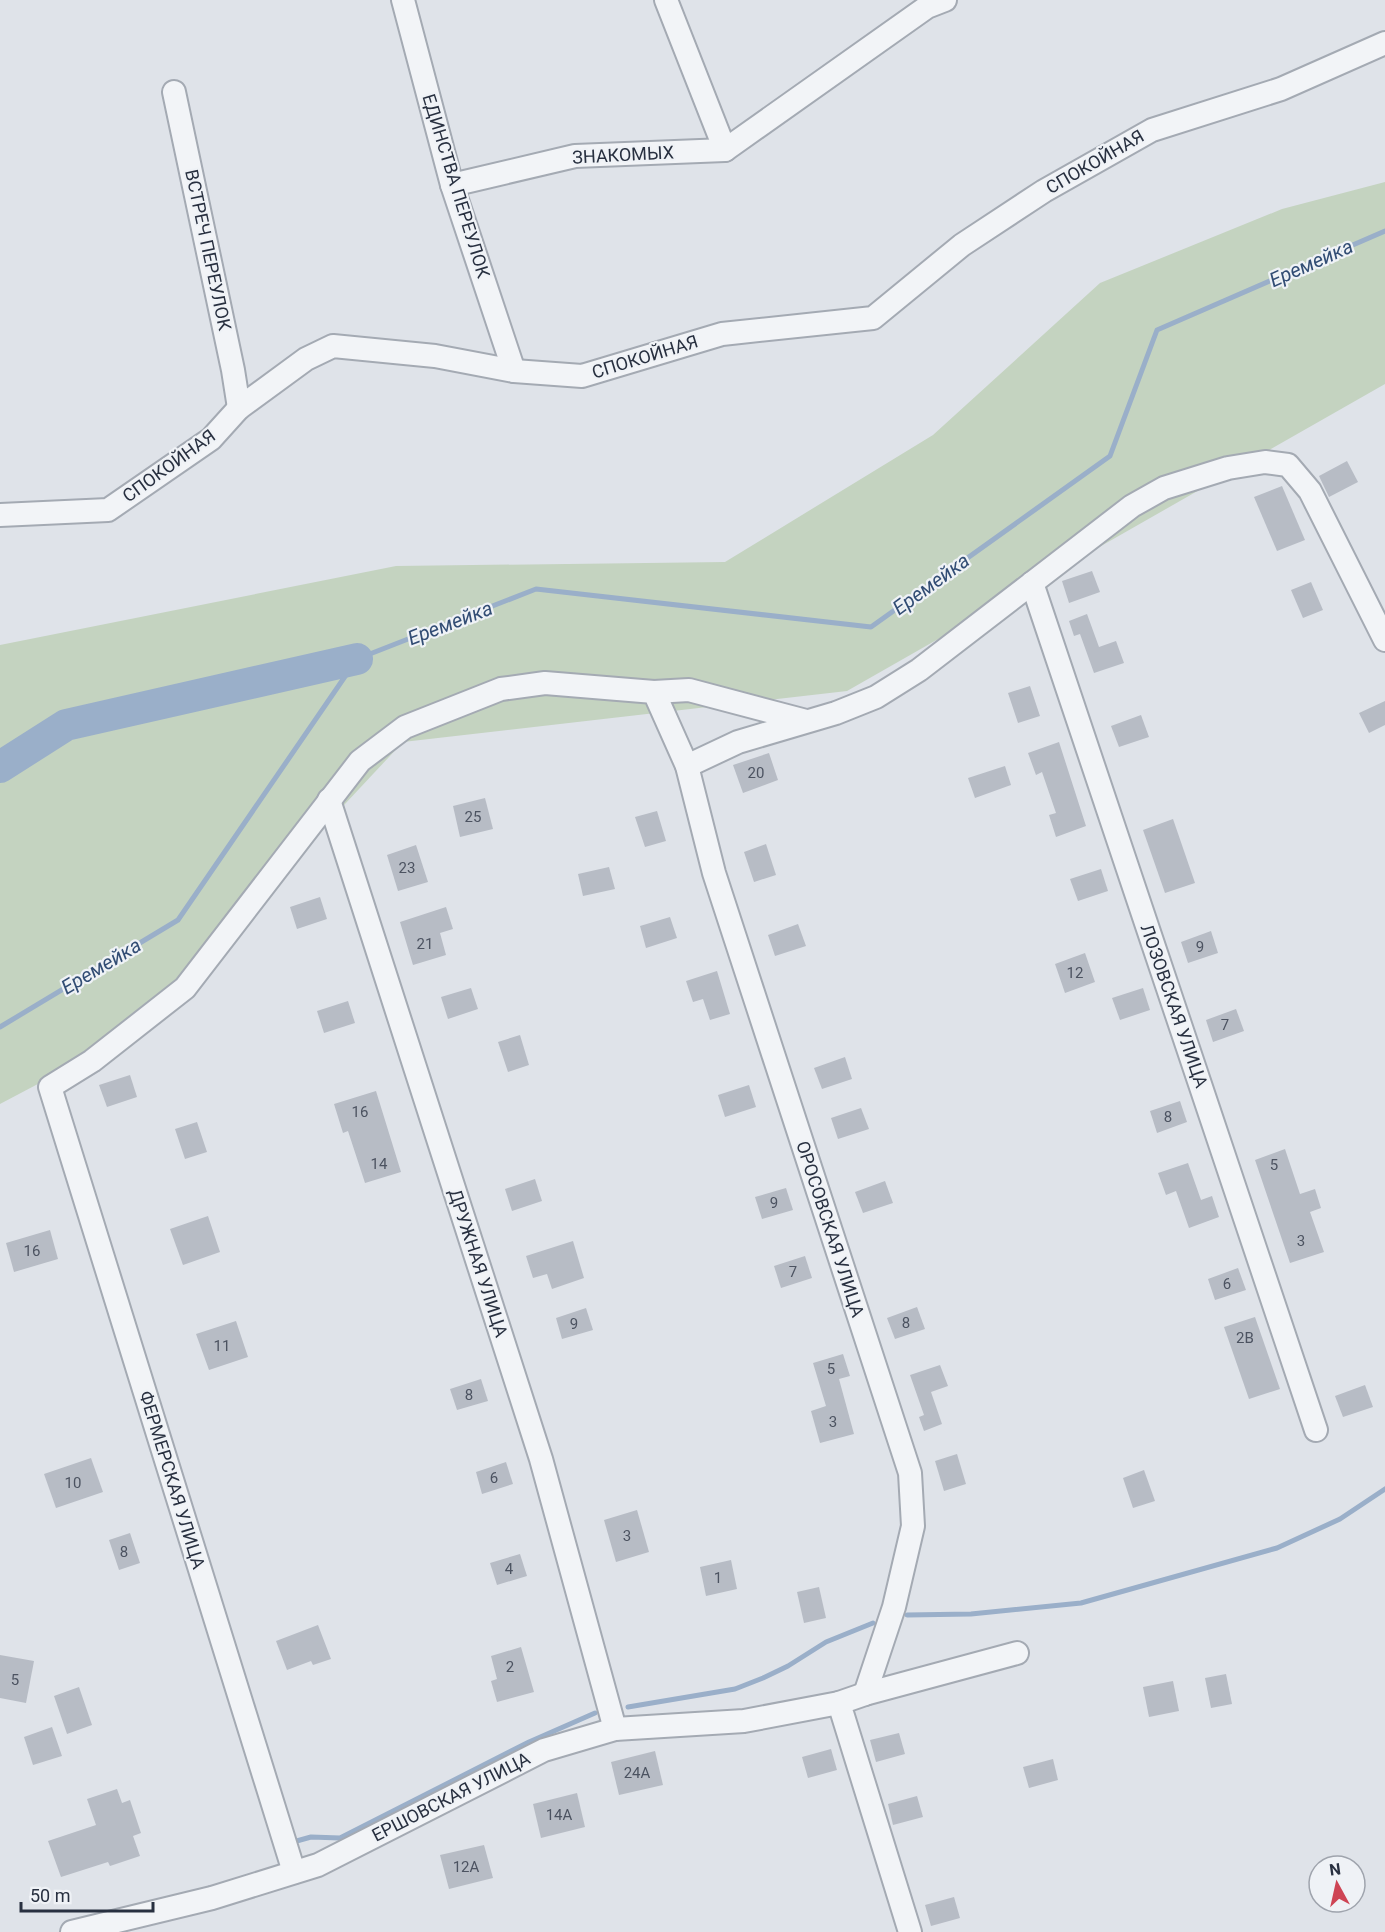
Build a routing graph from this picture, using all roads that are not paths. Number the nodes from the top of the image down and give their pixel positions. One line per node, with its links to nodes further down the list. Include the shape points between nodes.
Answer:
1 (403, 0): 7 (street, ЕДИНСТВА ПЕРЕУЛОК)
2 (666, 0): 6 (street)
3 (933, 2): 6 (street)
4 (1385, 43): 8 (street, СПОКОЙНАЯ, via 1281,89 1152,130 1044,191 962,245 873,318 722,334 582,376)
5 (174, 92): 9 (street, ВСТРЕЧ ПЕРЕУЛОК)
6 (725, 150): 7 (street, ЗНАКОМЫХ, via 575,156)
7 (452, 185): 8 (street, ЕДИНСТВА ПЕРЕУЛОК)
8 (514, 371): 9 (street, СПОКОЙНАЯ, via 435,356 333,346 306,359)
9 (239, 408): 10 (street, СПОКОЙНАЯ, via 211,439 108,510)
10 (0, 515)
11 (1032, 583): 12 (street, via 1132,506 1164,488 1228,468 1265,462 1288,465 1310,491); 14 (street, via 919,670 876,697 836,714); 17 (street, ЛОЗОВСКАЯ УЛИЦА)
12 (1385, 640)
13 (654, 692): 14 (street, via 689,690); 15 (street, ОРОСОВСКАЯ УЛИЦА); 16 (street, via 545,683 501,689 405,727 360,761)
14 (806, 721): 15 (street, via 738,742)
15 (687, 766): 19 (street, ОРОСОВСКАЯ УЛИЦА, via 714,873 910,1473 913,1526 894,1606)
16 (329, 800): 21 (street, ДРУЖНАЯ УЛИЦА, via 541,1459); 22 (street, ФЕРМЕРСКАЯ УЛИЦА, via 185,988 92,1061 50,1087)
17 (1316, 1430)
18 (1017, 1653): 19 (street, ЕРШОВСКАЯ УЛИЦА)
19 (865, 1694): 20 (street, ЕРШОВСКАЯ УЛИЦА)
20 (839, 1703): 21 (street, ЕРШОВСКАЯ УЛИЦА, via 744,1721); 24 (street)
21 (615, 1729): 22 (street, ЕРШОВСКАЯ УЛИЦА, via 544,1750 318,1865)
22 (294, 1872): 23 (street, ЕРШОВСКАЯ УЛИЦА, via 212,1898)
23 (72, 1932)
24 (910, 1932)

